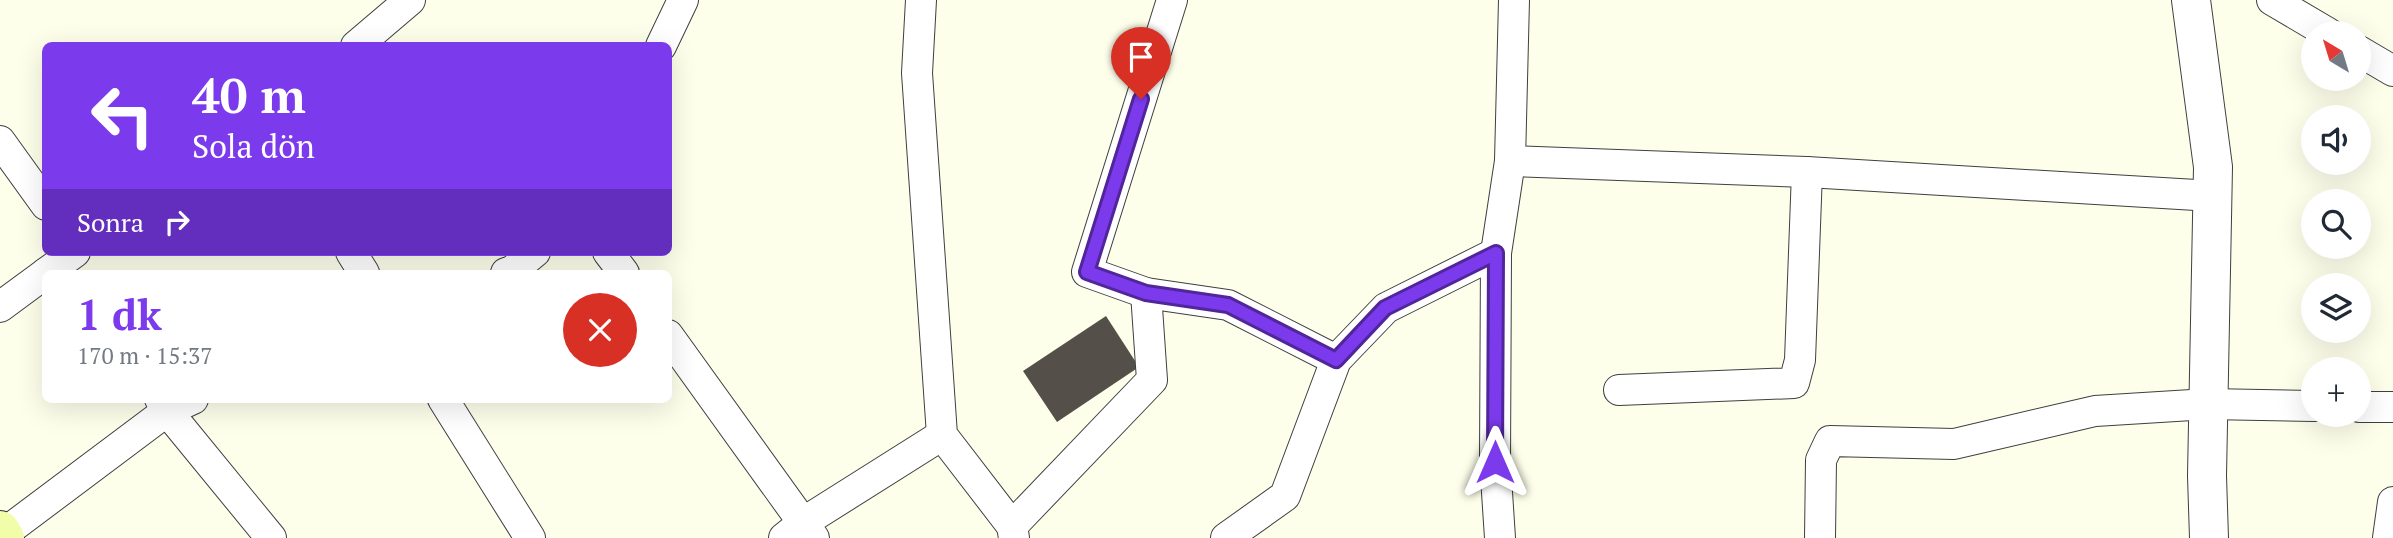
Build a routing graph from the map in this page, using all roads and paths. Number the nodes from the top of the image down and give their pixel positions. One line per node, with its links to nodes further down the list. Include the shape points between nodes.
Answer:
1 (410, 0): 9 (street)
2 (683, 0): 10 (street)
3 (920, 0): 37 (street, via 916,73)
4 (1172, 0): 26 (street, via 1087,272)
5 (1514, 0): 14 (street)
6 (2190, 0): 16 (street, via 2214,167)
7 (2272, 0): 8 (street)
8 (2308, 21)
9 (361, 42)
10 (663, 42)
11 (2371, 58): 12 (street)
12 (2393, 71)
13 (0, 141): 17 (street)
14 (1510, 161): 15 (street); 18 (street)
15 (1807, 172): 16 (street); 30 (street, via 1800,360 1794,383)
16 (2213, 196): 33 (street)
17 (42, 199)
18 (1496, 253): 29 (street, via 1385,308); 45 (street, via 1495,462)
19 (69, 256): 22 (street)
20 (530, 256): 23 (street)
21 (611, 256): 24 (street)
22 (50, 270)
23 (513, 270)
24 (622, 270)
25 (42, 276): 27 (street)
26 (1146, 293): 29 (street, via 1228,305); 39 (street, via 1152,380)
27 (0, 307)
28 (672, 341): 40 (street)
29 (1336, 360): 44 (street, via 1285,496)
30 (1619, 390)
31 (173, 403): 41 (street); 42 (street)
32 (446, 403): 43 (street)
33 (2208, 404): 34 (street); 46 (street, via 2095,411 1954,444 1830,441 1821,460); 47 (street)
34 (2301, 406)
35 (2371, 407): 36 (street)
36 (2393, 407)
37 (942, 436): 39 (street); 40 (street)
38 (2393, 502): 48 (street)
39 (1013, 532)
40 (800, 533)
41 (3, 534)
42 (271, 538)
43 (530, 538)
44 (1226, 538)
45 (1500, 538)
46 (1821, 538)
47 (2209, 538)
48 (2388, 538)

